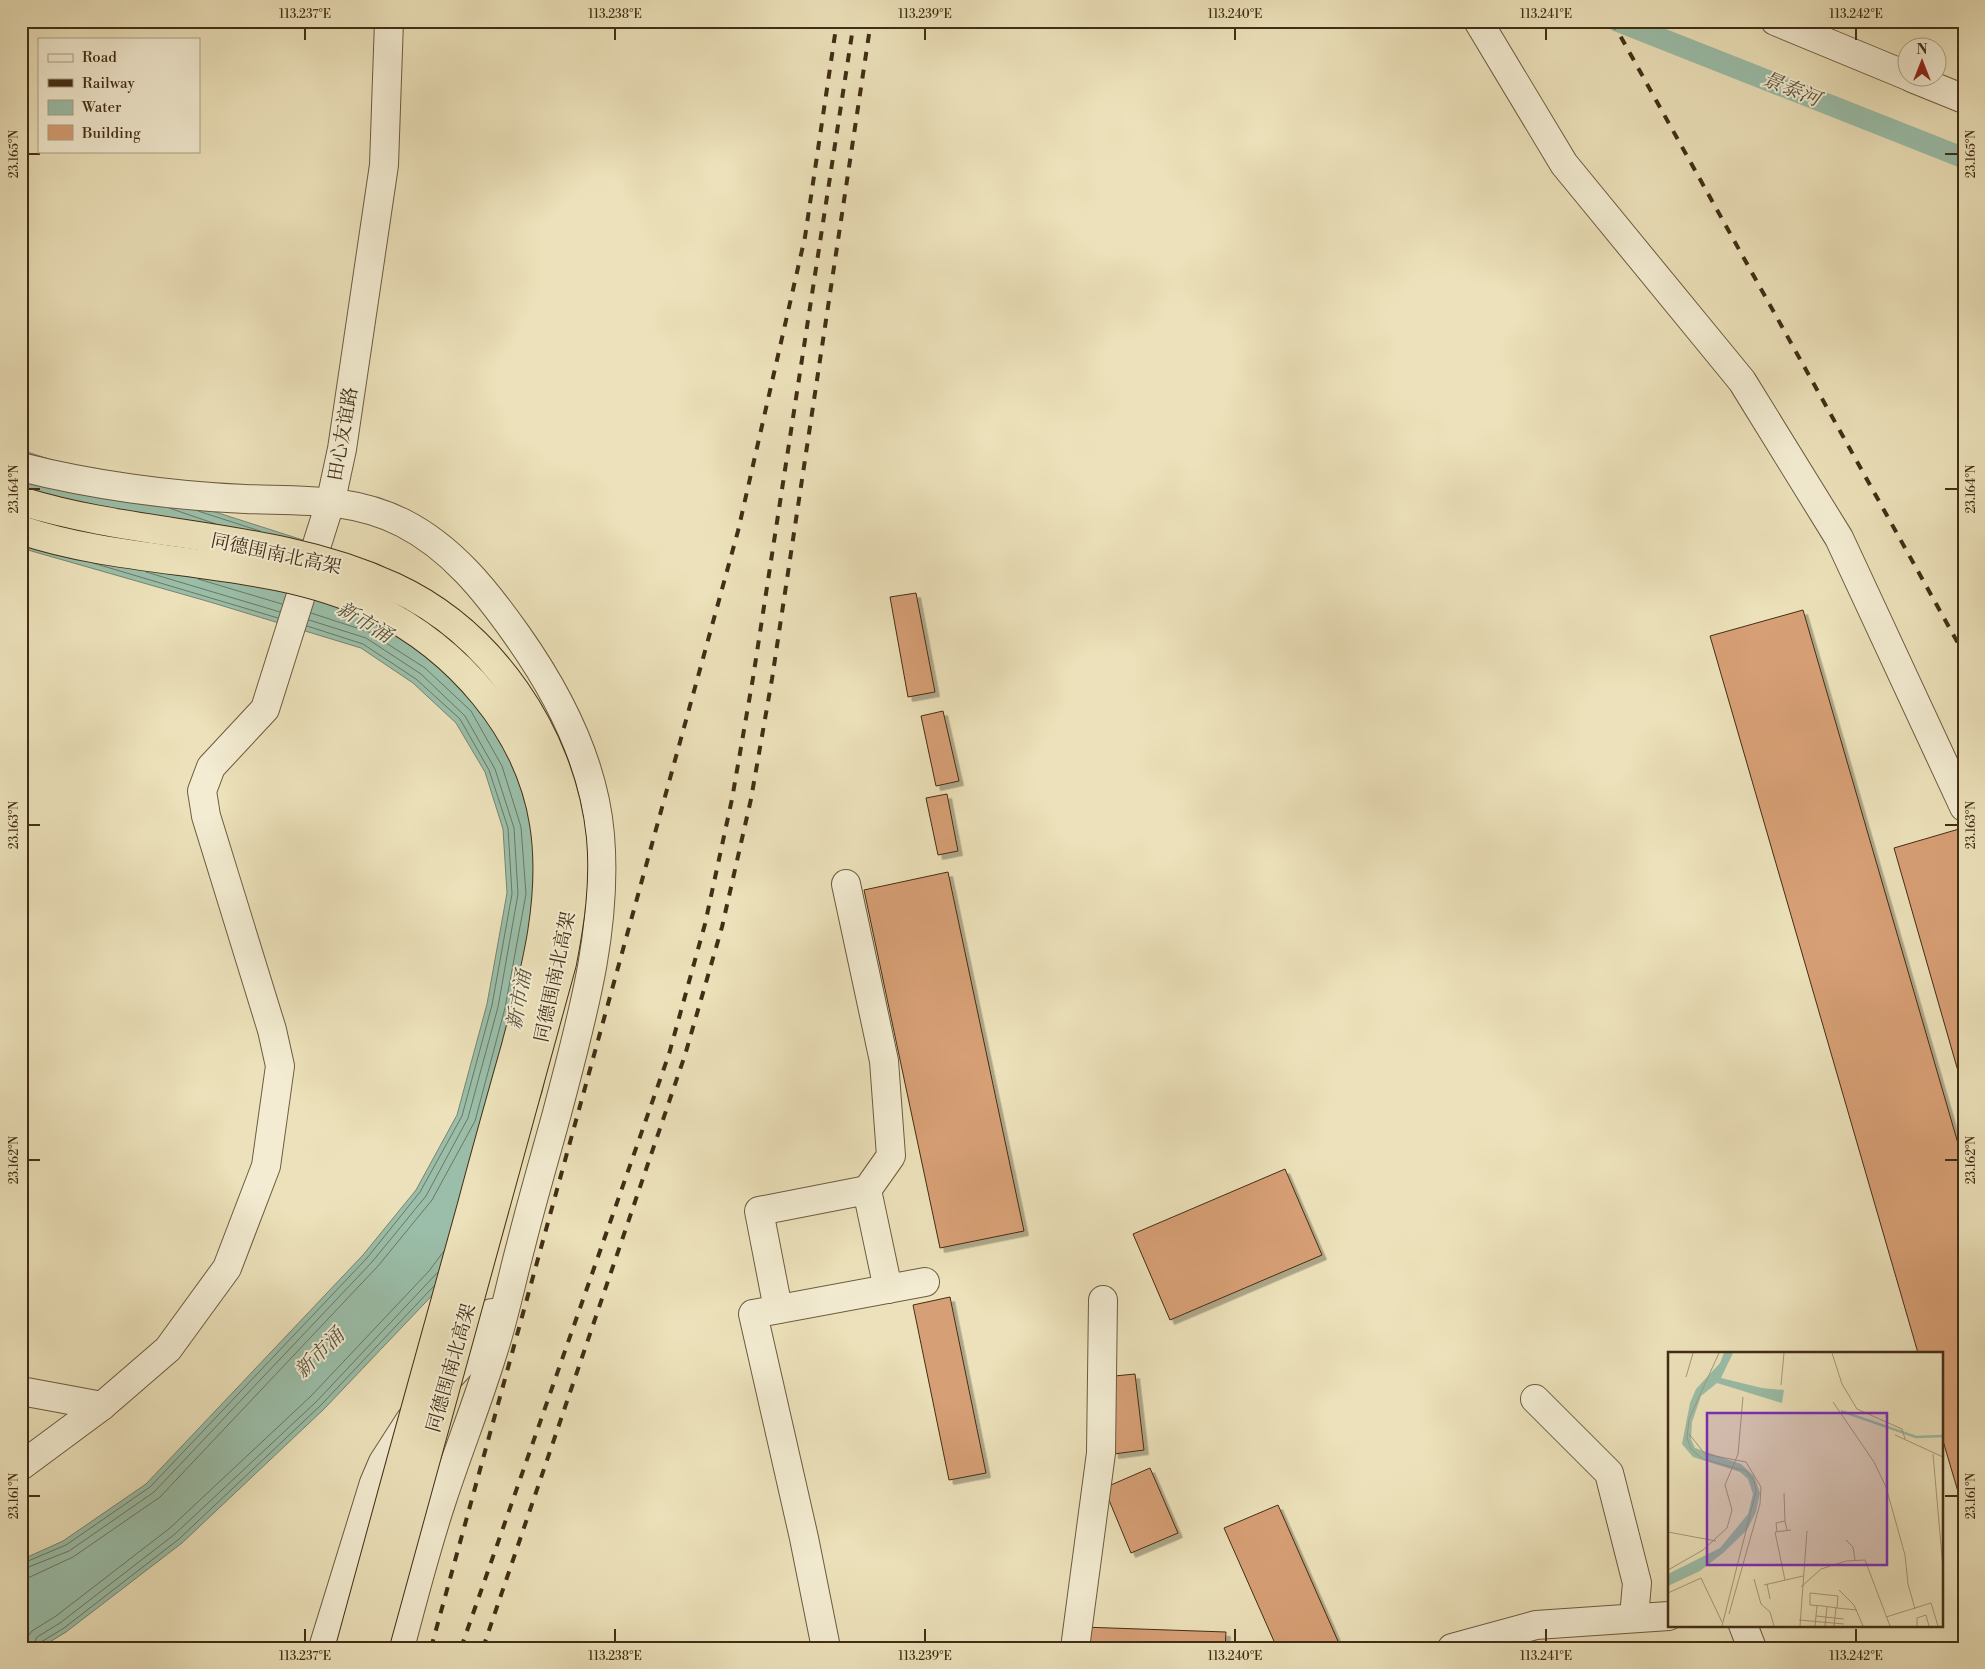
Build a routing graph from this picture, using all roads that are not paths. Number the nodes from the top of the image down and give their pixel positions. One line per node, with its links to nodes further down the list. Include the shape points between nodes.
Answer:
1 (389, 21): 9 (street, 田心友谊路, via 384,166 342,449)
2 (1478, 21): 11 (street, via 1564,164 1742,381 1839,538)
3 (1775, 21): 4 (street)
4 (1898, 72)
5 (1937, 88): 6 (street)
6 (1964, 99)
7 (21, 467): 9 (street, via 103,484)
8 (21, 501): 30 (main road, 同德围南北高架, bridge, via 94,520 288,552 395,587 452,624 509,682 539,728 562,786 570,823 573,862 572,900 562,963)
9 (330, 507): 14 (street, via 400,521 431,540 472,576 533,658 562,711 589,778 600,833 600,912 592,968); 21 (street, 田心友谊路, bridge, via 265,709 211,767 202,791 206,816 272,1030 280,1066 266,1166 227,1268 168,1349)
10 (21, 530): 29 (main road, 同德围南北高架, bridge, via 84,546 296,581 375,608 428,640 468,676 503,721 528,767 537,794 544,821 548,877 536,965)
11 (1964, 807)
12 (846, 884): 13 (street, via 884,1061 891,1156)
13 (867, 1190): 16 (street); 18 (street, via 759,1211)
14 (521, 1243): 22 (street, via 478,1343 457,1370 420,1407); 24 (street, via 491,1359)
15 (925, 1282): 16 (street)
16 (888, 1289): 18 (street)
17 (1103, 1300): 33 (street, via 1101,1453)
18 (778, 1309): 32 (street, via 753,1314)
19 (21, 1391): 21 (street)
20 (1535, 1399): 26 (street, via 1609,1473 1637,1583)
21 (102, 1406): 23 (street, 田心友谊路)
22 (383, 1462): 24 (street, via 400,1450 422,1458 437,1485); 28 (street, via 365,1508)
23 (21, 1466)
24 (440, 1506): 31 (street)
25 (1668, 1616): 26 (street)
26 (1634, 1617): 34 (street, via 1536,1625)
27 (1743, 1626): 35 (street)
28 (323, 1648)
29 (350, 1648)
30 (374, 1648)
31 (400, 1648)
32 (826, 1648)
33 (1075, 1648)
34 (1452, 1648)
35 (1752, 1648)

